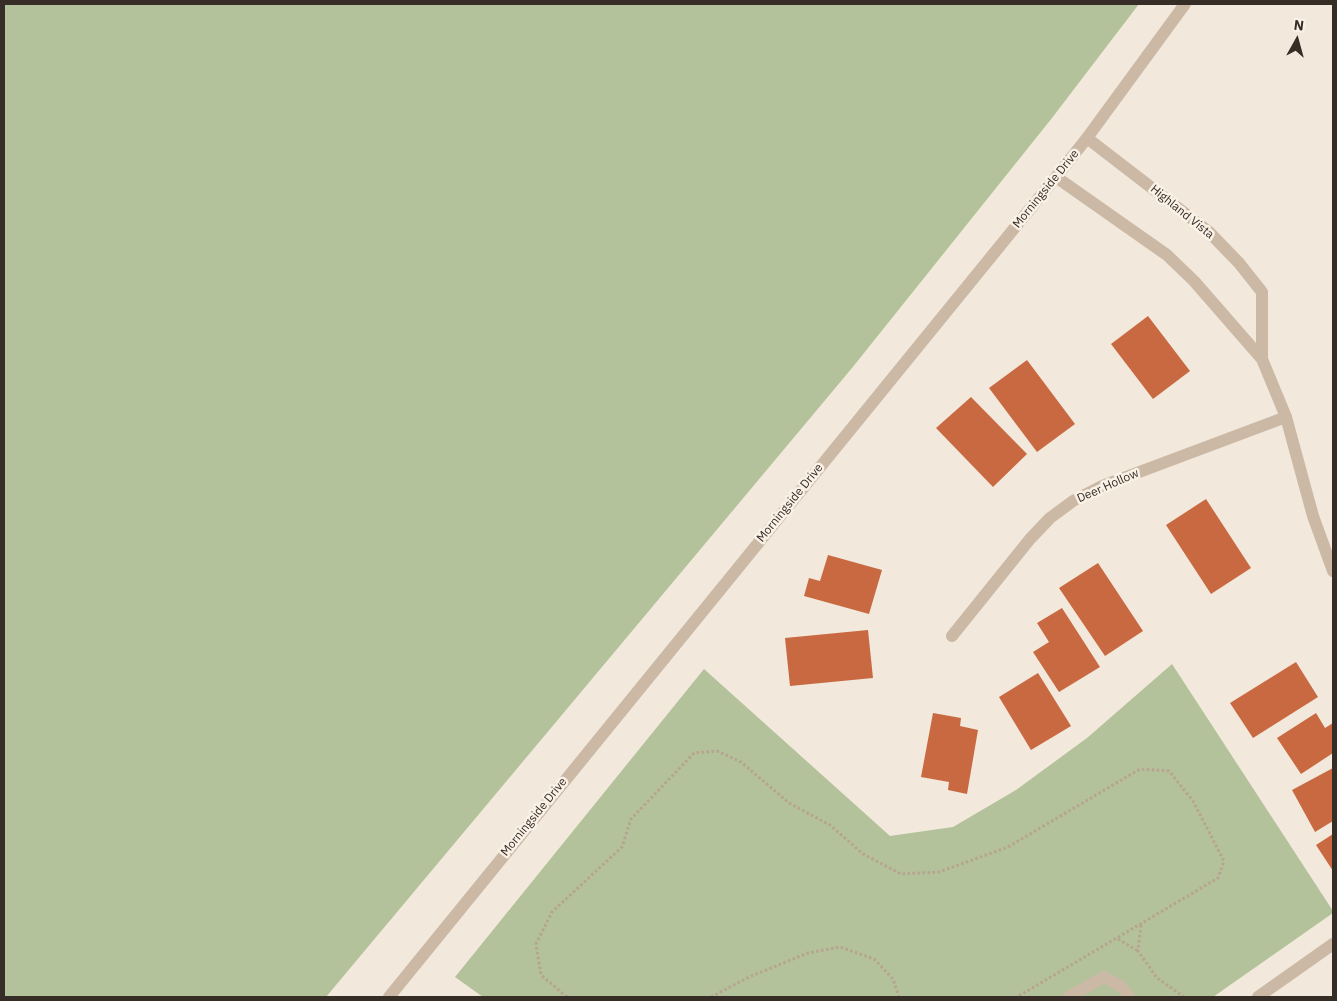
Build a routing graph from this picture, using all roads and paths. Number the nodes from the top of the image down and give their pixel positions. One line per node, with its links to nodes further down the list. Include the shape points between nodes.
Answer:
1 (1185, 4): 2 (street, Morningside Drive)
2 (1087, 138): 3 (street, Morningside Drive); 4 (street, Highland Vista, via 1209,232 1239,262 1262,292)
3 (1056, 177): 4 (street, Highland Vista, via 1167,254); 12 (street, Morningside Drive)
4 (1262, 359): 5 (street, Highland Vista)
5 (1286, 417): 6 (street, Highland Vista, via 1313,516); 7 (street, Deer Hollow, via 1102,486 1073,501 1037,532)
6 (1333, 571)
7 (952, 636)
8 (1141, 924): 9 (path); 11 (path); 13 (path, via 1218,878 1224,861 1193,800 1169,771 1140,769 1008,847 939,872 901,874 863,854 830,825 789,803 741,762 717,751 694,753 631,819 622,847 552,912 536,944 541,975)
9 (1118, 938): 11 (path); 16 (path)
10 (1333, 944): 20 (street)
11 (1138, 951): 19 (path, via 1157,978)
12 (393, 996)
13 (567, 997)
14 (712, 997): 15 (path, via 749,976 808,953 840,947 874,959 893,979)
15 (899, 997)
16 (1017, 997)
17 (1070, 997): 18 (street, via 1104,977 1122,987)
18 (1128, 997)
19 (1184, 997)
20 (1258, 997)

